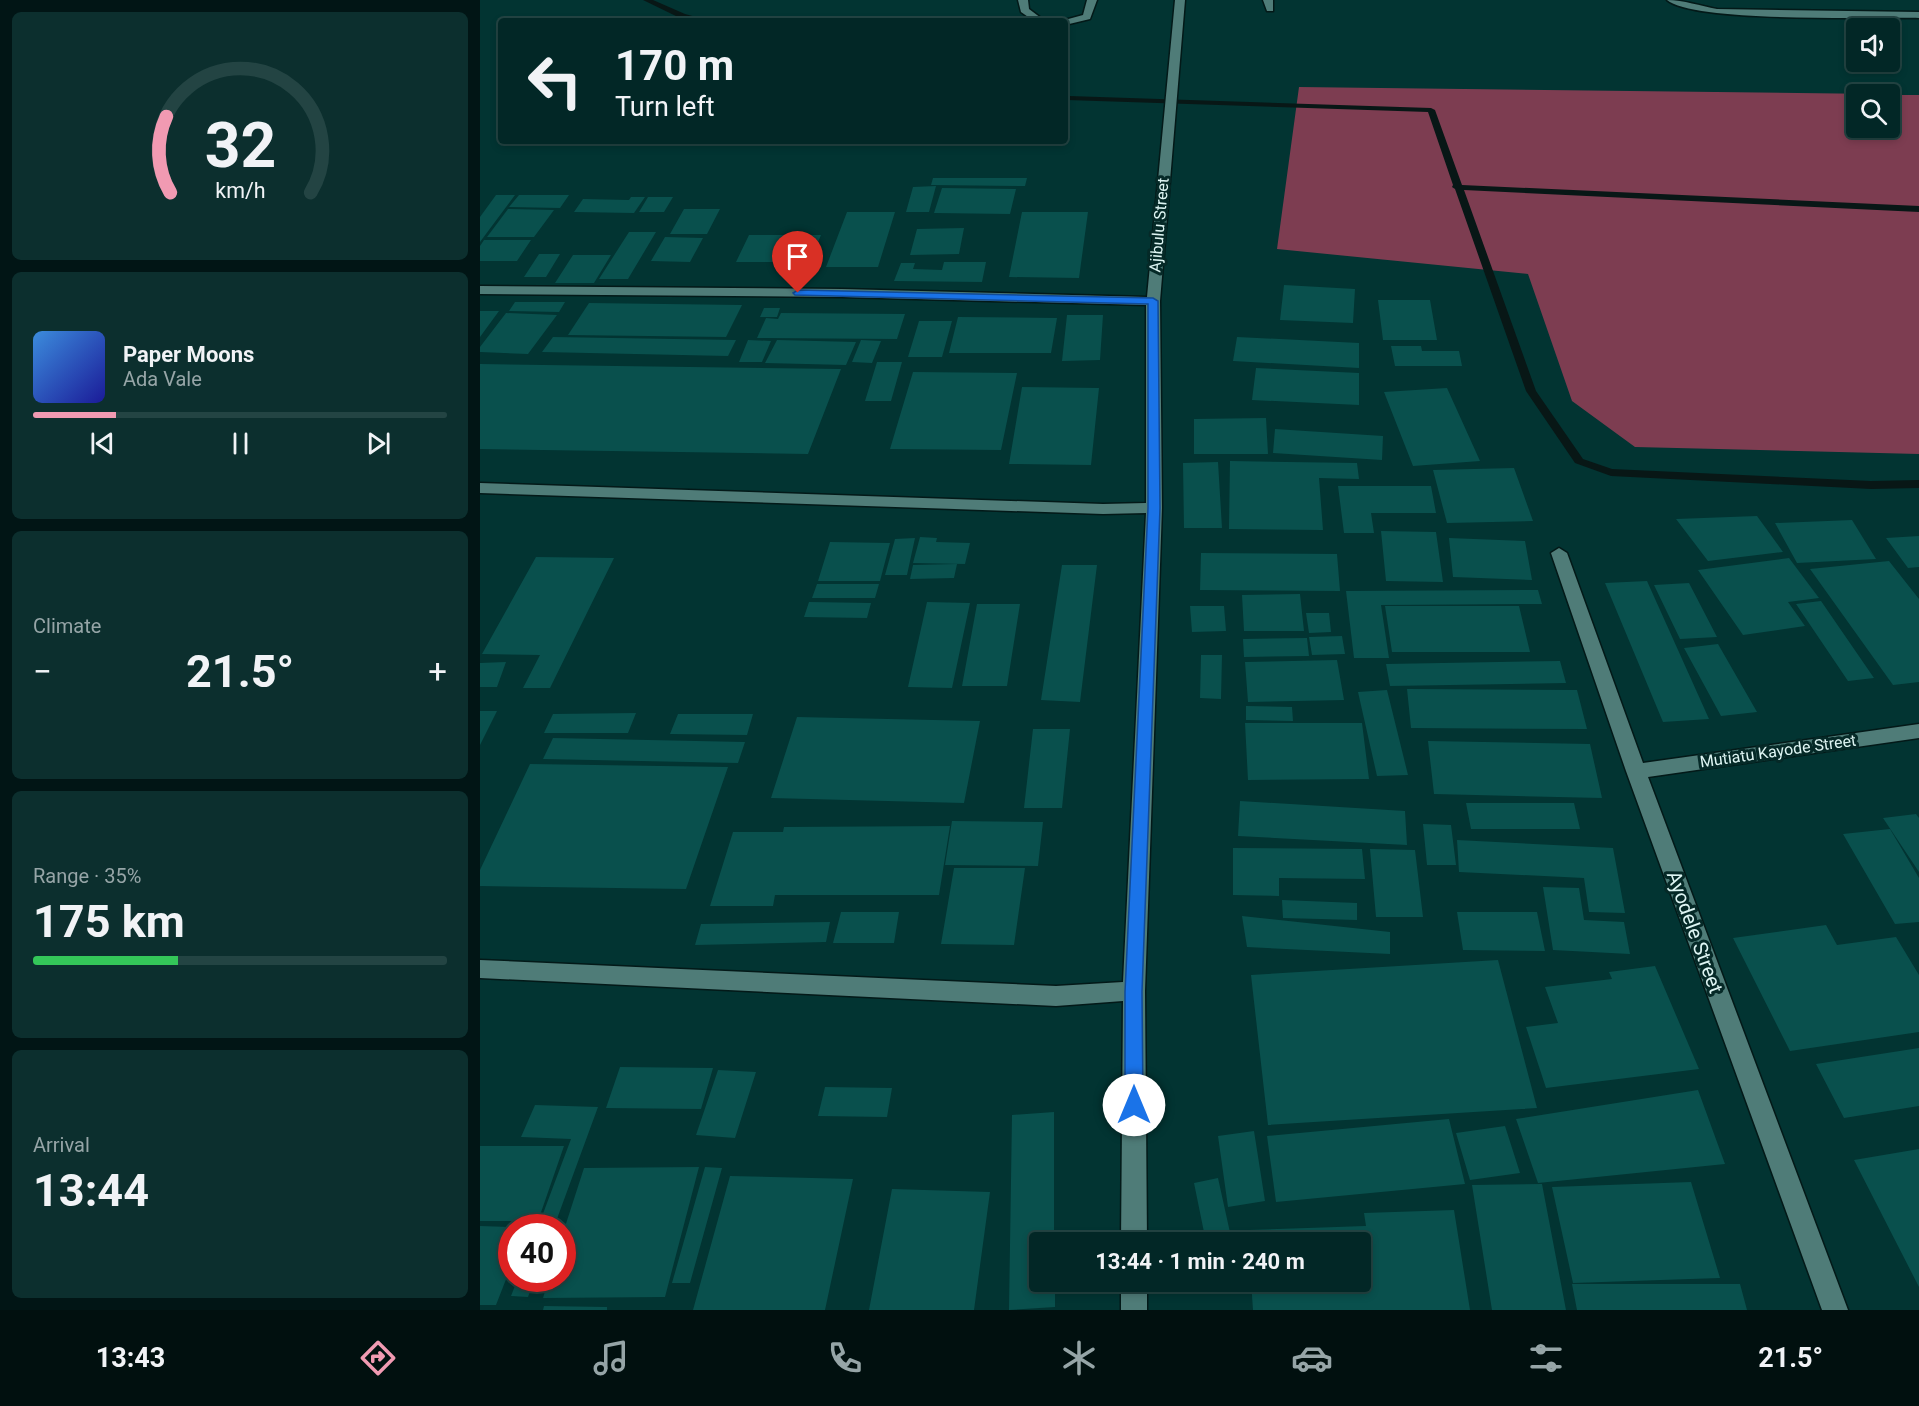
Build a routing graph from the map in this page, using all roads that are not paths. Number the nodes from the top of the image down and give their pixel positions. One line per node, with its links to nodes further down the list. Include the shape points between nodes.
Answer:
1 (1023, 0): 6 (street, via 1024,10)
2 (1092, 0): 7 (street, via 1087,17)
3 (1180, 0): 9 (street, Ajibulu Street)
4 (1672, 0): 5 (street, via 1717,12)
5 (1919, 15)
6 (1036, 18)
7 (1068, 21)
8 (480, 290): 9 (street)
9 (1153, 301): 11 (street, Ajibulu Street)
10 (480, 488): 11 (street)
11 (1154, 508): 16 (street, Ajibulu Street)
12 (1559, 553): 14 (street, Ayodele Street)
13 (1919, 731): 14 (street, Mutiatu Kayode Street)
14 (1636, 771): 20 (street, Ayodele Street)
15 (480, 969): 16 (street, via 1056,996)
16 (1134, 992): 17 (street, Ajibulu Street)
17 (1134, 1232)
18 (1134, 1292): 19 (street)
19 (1134, 1310)
20 (1835, 1310)

